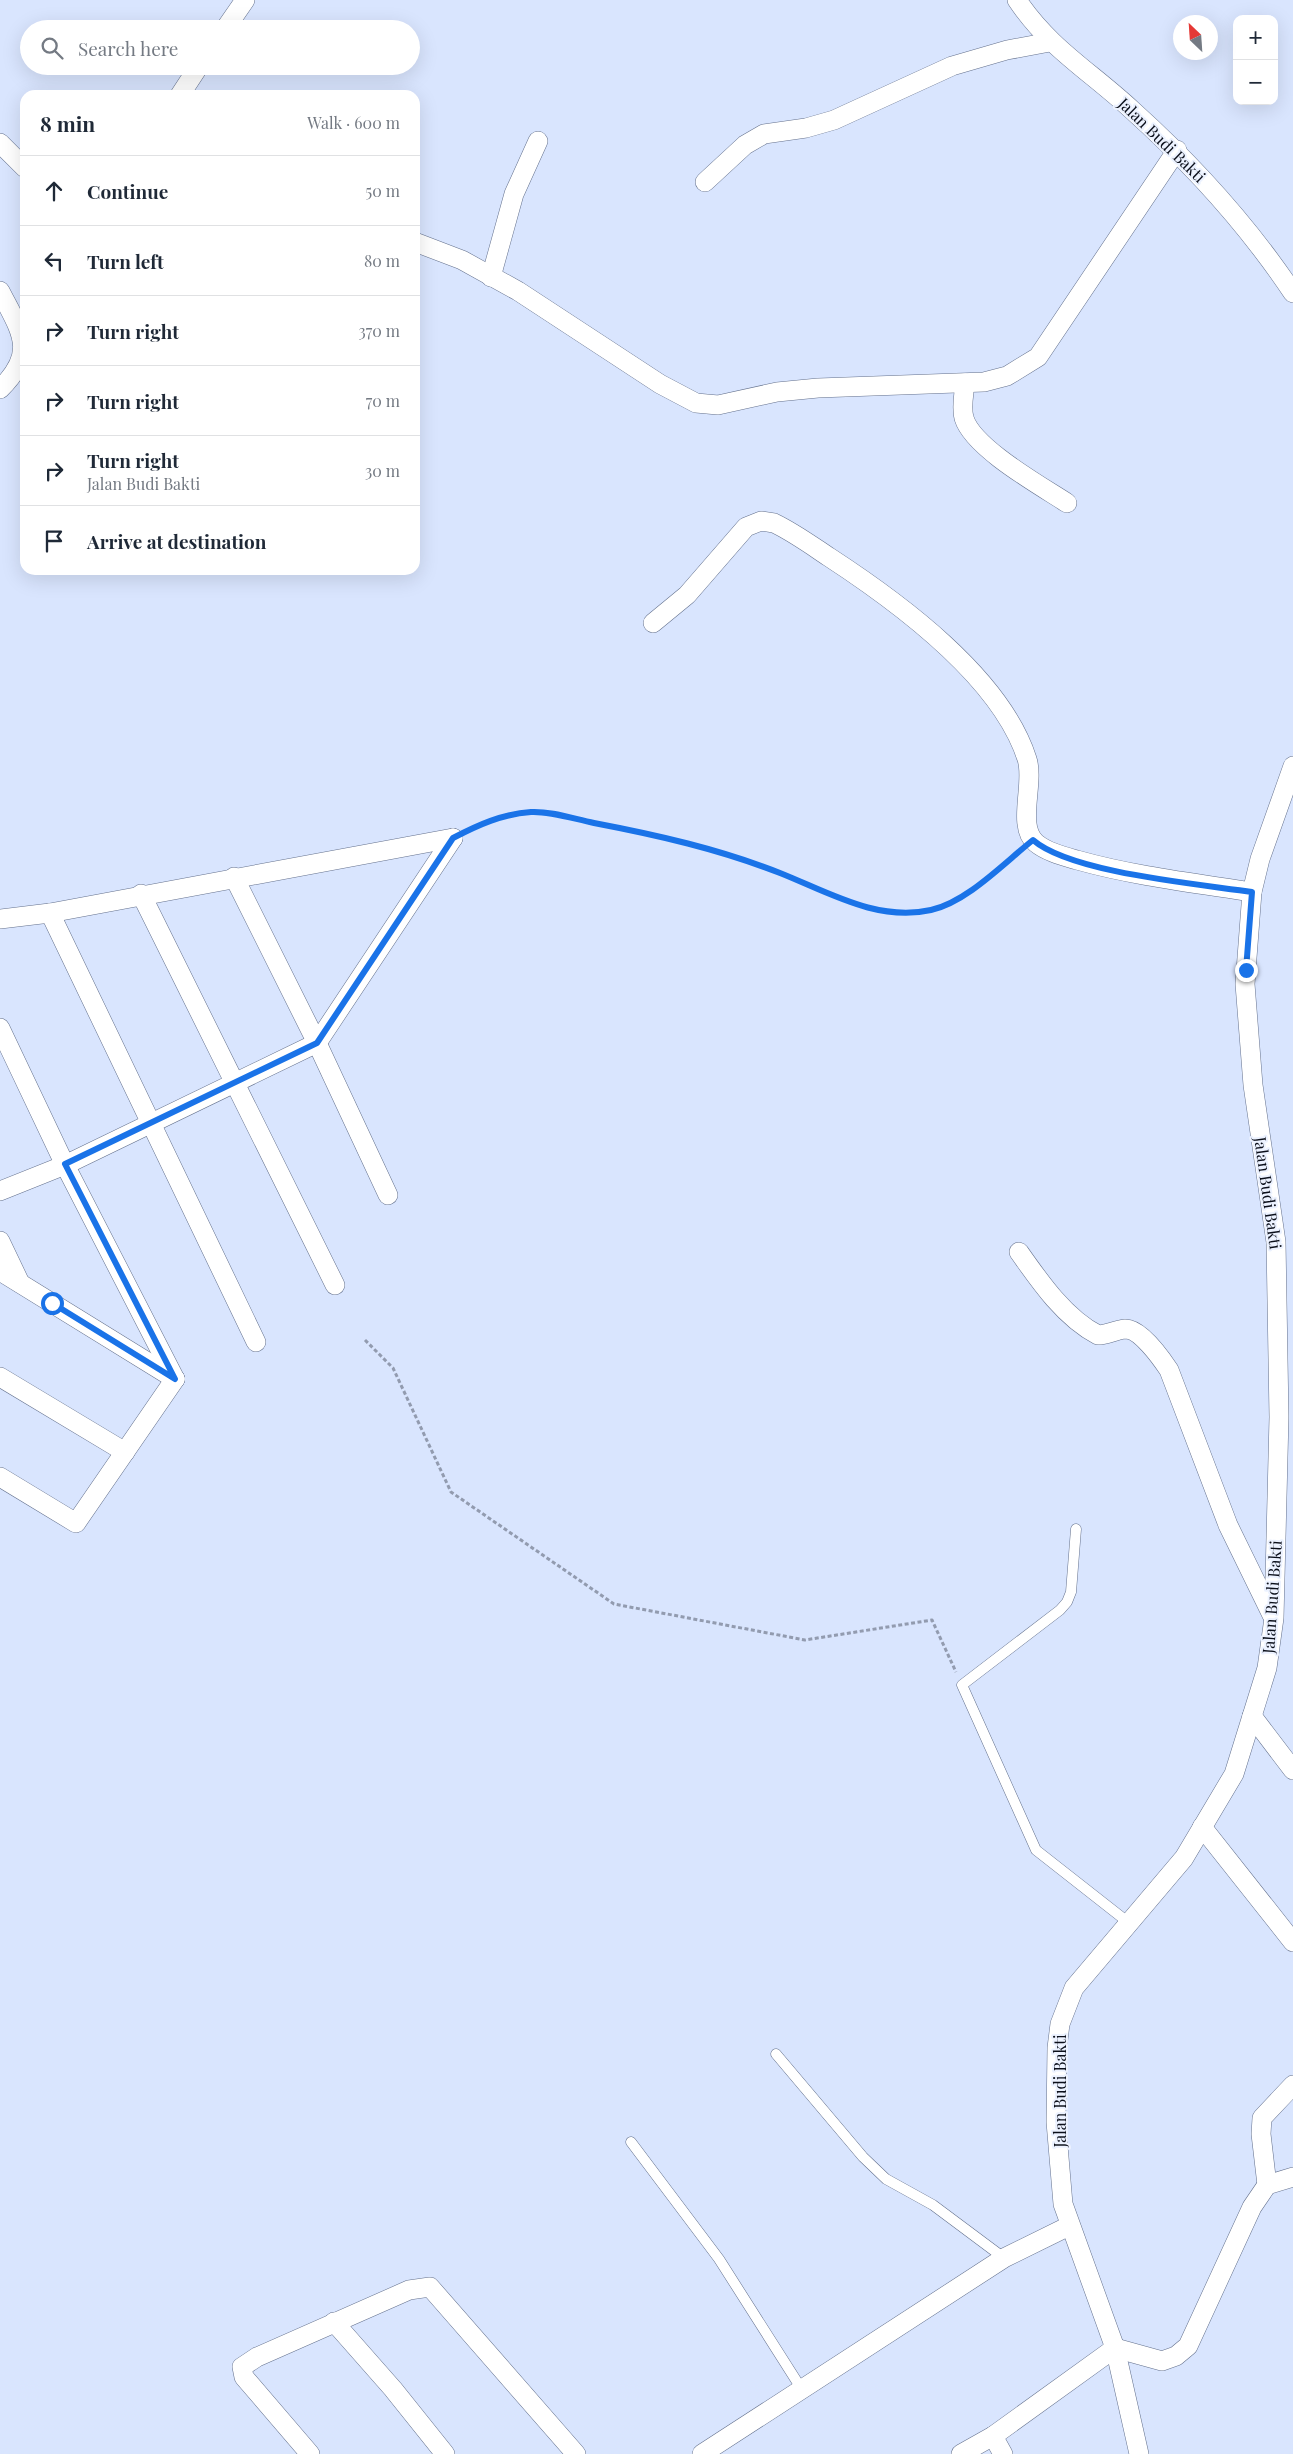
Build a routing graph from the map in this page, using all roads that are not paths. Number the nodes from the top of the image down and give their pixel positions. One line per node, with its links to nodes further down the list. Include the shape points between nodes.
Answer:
1 (246, 0): 3 (street)
2 (1017, 0): 4 (street, Jalan Budi Bakti)
3 (231, 20)
4 (1050, 42): 9 (street, Jalan Budi Bakti); 11 (street, via 990,54 952,66 834,120 764,134 746,145)
5 (193, 75): 6 (street)
6 (183, 90)
7 (538, 141): 13 (street, via 514,194)
8 (0, 143): 10 (street)
9 (1177, 150): 15 (street, Jalan Budi Bakti, via 1241,220); 18 (street, via 1038,357 1007,376)
10 (20, 163)
11 (705, 182)
12 (420, 244): 13 (street, via 462,260)
13 (491, 277): 18 (street, via 570,324 660,384 685,398 707,405 818,388)
14 (0, 291): 16 (street)
15 (1293, 293)
16 (20, 335)
17 (20, 361): 19 (street)
18 (965, 383): 20 (street, via 963,415 976,438 1006,463)
19 (0, 389)
20 (1067, 503)
21 (652, 623): 24 (street, via 687,595 746,527 761,520 782,527 903,608 979,680 1019,739 1027,760 1031,778 1026,822 1033,840 1056,854 1114,871)
22 (1293, 766): 24 (street, Jalan Budi Bakti)
23 (234, 877): 25 (street); 29 (street); 29 (street, via 453,838)
24 (1252, 892): 46 (street, Jalan Budi Bakti, via 1245,984 1248,1028 1276,1242 1279,1417)
25 (141, 894): 26 (street); 30 (street)
26 (50, 913): 27 (street); 31 (street)
27 (0, 919)
28 (0, 1028): 32 (street)
29 (317, 1043): 30 (street); 34 (street)
30 (234, 1083): 31 (street); 39 (street)
31 (150, 1124): 32 (street); 40 (street)
32 (65, 1164): 33 (street); 42 (street)
33 (0, 1191)
34 (388, 1195)
35 (0, 1242): 38 (street)
36 (1019, 1252): 46 (street, via 1049,1292 1082,1325 1098,1335 1134,1330 1160,1356 1169,1370 1228,1525)
37 (0, 1271): 38 (street)
38 (21, 1284): 42 (street)
39 (335, 1286)
40 (256, 1342)
41 (0, 1378): 43 (street)
42 (175, 1379): 43 (street)
43 (125, 1452): 44 (street, via 76,1523)
44 (0, 1477)
45 (1076, 1529): 50 (lane, via 1068,1602 962,1685 1036,1850)
46 (1274, 1618): 47 (street, Jalan Budi Bakti, via 1267,1668)
47 (1252, 1716): 48 (street); 49 (street, Jalan Budi Bakti, via 1234,1774)
48 (1293, 1770)
49 (1202, 1827): 50 (street, Jalan Budi Bakti, via 1184,1858); 51 (street)
50 (1129, 1923): 57 (street, Jalan Budi Bakti, via 1074,1988 1060,2024 1056,2122 1063,2204)
51 (1293, 1942)
52 (776, 2054): 58 (lane, via 886,2180 933,2205)
53 (1293, 2086): 56 (street, via 1262,2118)
54 (632, 2142): 61 (lane, via 719,2259)
55 (1293, 2177): 56 (street)
56 (1267, 2185): 60 (street, via 1252,2207 1188,2346 1176,2356 1162,2361)
57 (1069, 2226): 58 (street); 60 (street, Jalan Budi Bakti)
58 (1004, 2258): 61 (street)
59 (334, 2322): 63 (street, via 242,2367 244,2377); 64 (street, via 394,2389); 65 (street, via 409,2290 430,2287)
60 (1115, 2348): 62 (street); 69 (street, Jalan Budi Bakti)
61 (801, 2388): 66 (street)
62 (993, 2436): 67 (street); 68 (street)
63 (310, 2454)
64 (445, 2454)
65 (576, 2454)
66 (702, 2454)
67 (961, 2454)
68 (1003, 2454)
69 (1139, 2454)

